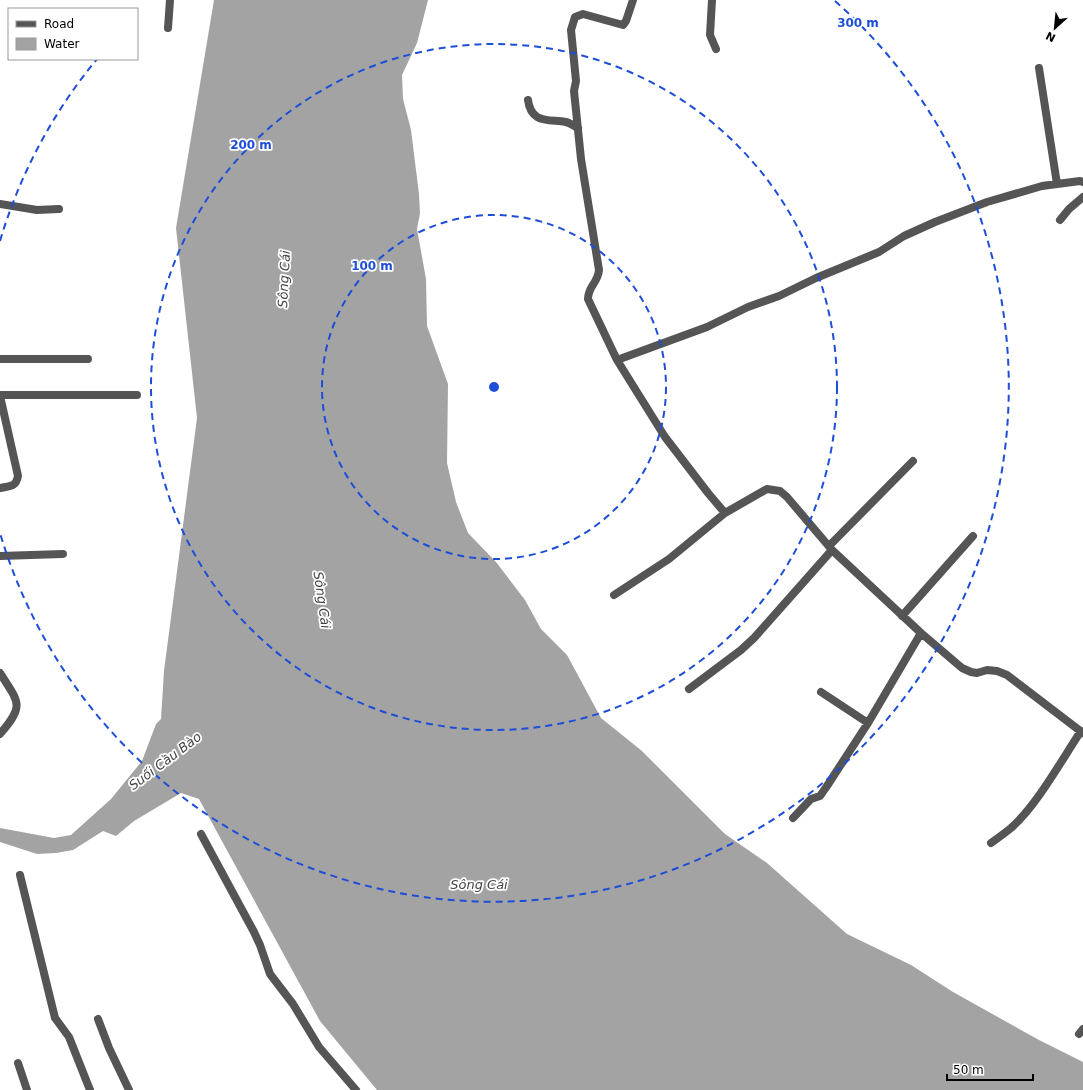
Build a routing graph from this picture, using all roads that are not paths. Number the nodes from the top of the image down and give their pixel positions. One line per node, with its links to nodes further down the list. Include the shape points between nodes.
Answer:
1 (170, 0): 4 (street)
2 (633, 0): 8 (street, via 623,26 583,14 575,17 570,30)
3 (712, 0): 5 (street, via 710,35)
4 (168, 28)
5 (716, 48)
6 (1039, 68): 10 (street)
7 (528, 100): 8 (street, via 529,108 539,118 568,122)
8 (578, 128): 17 (street, via 600,270 588,292 588,299)
9 (1083, 182): 10 (street)
10 (1056, 184): 17 (street, via 987,202 935,222 904,236 879,252 779,296 748,307 707,327)
11 (1083, 197): 14 (street, via 1069,208)
12 (0, 204): 13 (street, via 38,210)
13 (58, 209)
14 (1060, 220)
15 (0, 359): 16 (street)
16 (88, 359)
17 (617, 360): 22 (street, via 665,437)
18 (137, 395): 19 (street)
19 (0, 396): 21 (street, via 18,476 17,482 12,486)
20 (913, 462): 24 (street)
21 (0, 488)
22 (725, 513): 24 (street, via 767,489 780,491); 27 (street, via 665,562)
23 (973, 536): 28 (street)
24 (831, 548): 28 (street); 31 (street, via 754,638)
25 (63, 554): 26 (street)
26 (0, 556)
27 (614, 595)
28 (902, 616): 29 (street)
29 (920, 633): 33 (street); 34 (street, via 962,668 977,673 987,670 1007,675)
30 (0, 672): 35 (street, via 17,700 12,720)
31 (689, 689)
32 (821, 692): 33 (street)
33 (868, 723): 36 (street, via 820,796 811,799)
34 (1082, 732): 38 (street, via 1026,811 1011,828)
35 (0, 734)
36 (793, 818)
37 (201, 834): 45 (street, via 254,932 270,974 293,1004 319,1047)
38 (991, 843)
39 (20, 875): 43 (street, via 55,1018 69,1037)
40 (98, 1019): 44 (street)
41 (18, 1063): 42 (street)
42 (27, 1090)
43 (90, 1090)
44 (129, 1090)
45 (356, 1090)

